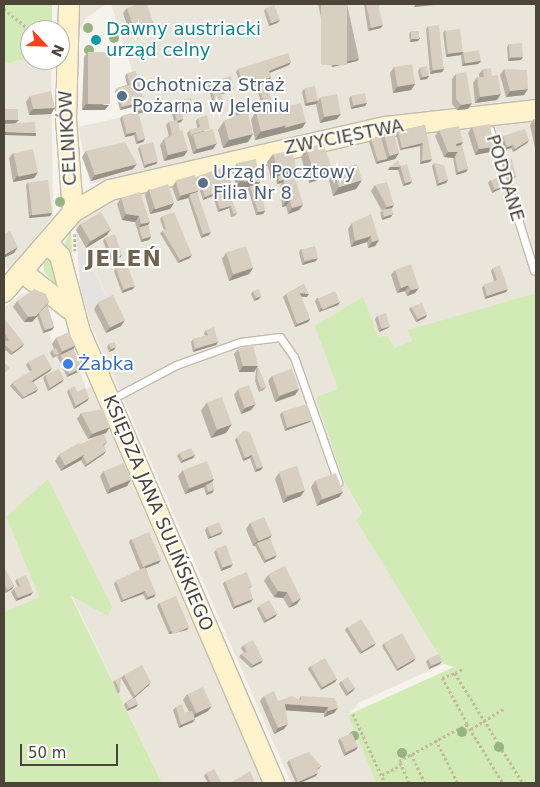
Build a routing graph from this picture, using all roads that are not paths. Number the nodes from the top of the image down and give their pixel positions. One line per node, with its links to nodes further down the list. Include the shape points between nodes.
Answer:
1 (69, 4): 4 (street, CELNIKÓW, via 66,119)
2 (536, 110): 3 (street, ZWYCIĘSTWA)
3 (487, 115): 4 (street, ZWYCIĘSTWA, via 385,127 144,179 97,195); 6 (lane, PODDANE, via 500,173)
4 (74, 220): 5 (street, ZWYCIĘSTWA)
5 (47, 244): 7 (street, ZWYCIĘSTWA); 9 (street, KSIĘDZA JANA SULIŃSKIEGO, via 62,262)
6 (534, 270)
7 (22, 272): 8 (street, ZWYCIĘSTWA); 9 (street)
8 (4, 292)
9 (75, 313): 10 (street, KSIĘDZA JANA SULIŃSKIEGO)
10 (110, 401): 11 (lane, via 176,365 240,342 280,337 294,357); 12 (street, KSIĘDZA JANA SULIŃSKIEGO)
11 (341, 490)
12 (274, 783)

